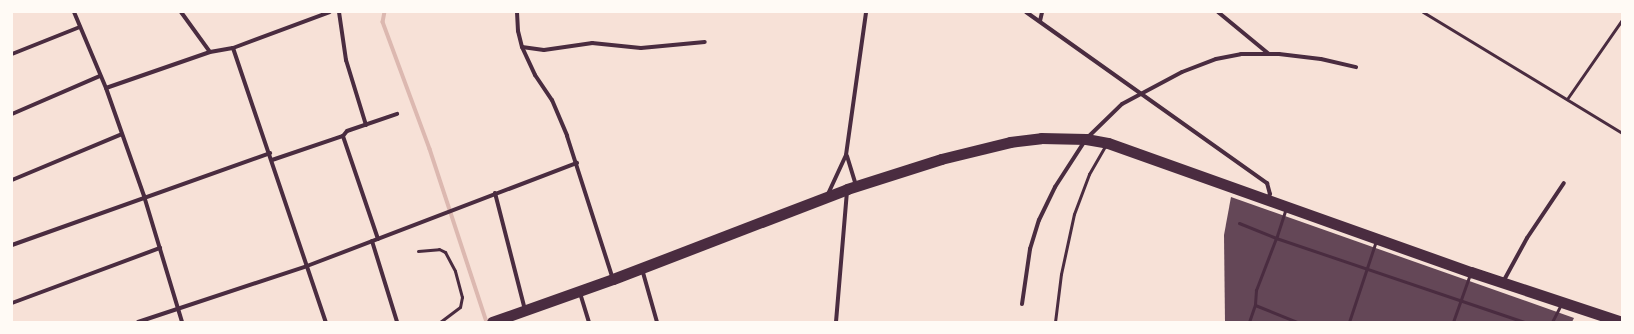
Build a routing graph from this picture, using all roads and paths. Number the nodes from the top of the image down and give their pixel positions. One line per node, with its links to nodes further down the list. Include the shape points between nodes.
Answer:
1 (74, 12): 13 (street)
2 (181, 12): 17 (street)
3 (330, 12): 16 (street)
4 (339, 12): 27 (street, via 346,60)
5 (517, 12): 15 (street)
6 (866, 12): 34 (street)
7 (1026, 12): 12 (street)
8 (1042, 12): 12 (street)
9 (1218, 12): 19 (street)
10 (1423, 12): 24 (lane)
11 (1622, 20): 24 (lane)
12 (1040, 21): 23 (street)
13 (80, 28): 18 (street); 21 (street)
14 (705, 42): 15 (street, via 641,48 592,43 544,50)
15 (522, 47): 36 (street, via 535,75 552,100)
16 (233, 48): 17 (street); 33 (street)
17 (210, 52): 22 (street)
18 (12, 54)
19 (1269, 54): 20 (street, via 1321,59); 23 (street, via 1241,54 1216,59)
20 (1356, 67)
21 (100, 76): 22 (street); 25 (street)
22 (106, 88): 29 (street)
23 (1139, 93): 31 (street, via 1113,111); 43 (street, via 1267,183 1270,194)
24 (1567, 99): 28 (lane)
25 (12, 114)
26 (397, 114): 27 (street)
27 (366, 125): 30 (street, via 347,131)
28 (1622, 133)
29 (122, 134): 37 (street); 41 (street)
30 (343, 136): 35 (street); 47 (street)
31 (1086, 139): 32 (highway); 39 (highway, via 1041,138 1010,142 941,159); 63 (street, via 1070,161 1039,220 1023,283)
32 (1108, 143): 43 (highway); 77 (lane, via 1089,174 1074,214 1061,274)
33 (270, 153): 35 (street); 41 (street)
34 (846, 155): 39 (street); 42 (street)
35 (272, 160): 53 (street)
36 (577, 163): 40 (street); 57 (street)
37 (12, 180)
38 (1564, 183): 58 (street, via 1526,238)
39 (852, 188): 42 (highway); 76 (street)
40 (495, 193): 47 (street); 66 (street)
41 (144, 196): 50 (street); 51 (street)
42 (826, 198): 54 (highway)
43 (1267, 199): 44 (highway)
44 (1287, 206): 46 (lane); 48 (highway)
45 (1239, 223): 46 (lane)
46 (1276, 238): 55 (lane); 64 (lane, via 1256,290)
47 (378, 239): 49 (street)
48 (1377, 239): 55 (lane); 56 (highway)
49 (372, 241): 53 (street); 72 (street)
50 (12, 245)
51 (160, 248): 62 (street); 65 (street)
52 (418, 251): 73 (lane, via 439,249 444,252 455,271 462,297 460,307)
53 (307, 266): 65 (street); 71 (street)
54 (642, 269): 57 (highway); 75 (street)
55 (1368, 269): 60 (lane); 80 (lane)
56 (1471, 272): 58 (highway); 60 (lane)
57 (613, 279): 59 (highway)
58 (1503, 283): 61 (highway)
59 (579, 290): 66 (highway); 74 (street)
60 (1460, 300): 81 (lane); 82 (lane)
61 (1562, 302): 67 (highway); 83 (lane)
62 (12, 303)
63 (1022, 304)
64 (1255, 305): 78 (lane); 79 (lane)
65 (178, 308): 69 (street); 70 (street)
66 (525, 310): 68 (highway)
67 (1600, 319): 84 (highway)
68 (495, 321)
69 (138, 322)
70 (182, 322)
71 (326, 322)
72 (397, 322)
73 (440, 322)
74 (589, 322)
75 (657, 322)
76 (836, 322)
77 (1055, 322)
78 (1249, 322)
79 (1297, 322)
80 (1349, 322)
81 (1453, 322)
82 (1524, 322)
83 (1552, 322)
84 (1622, 322)

